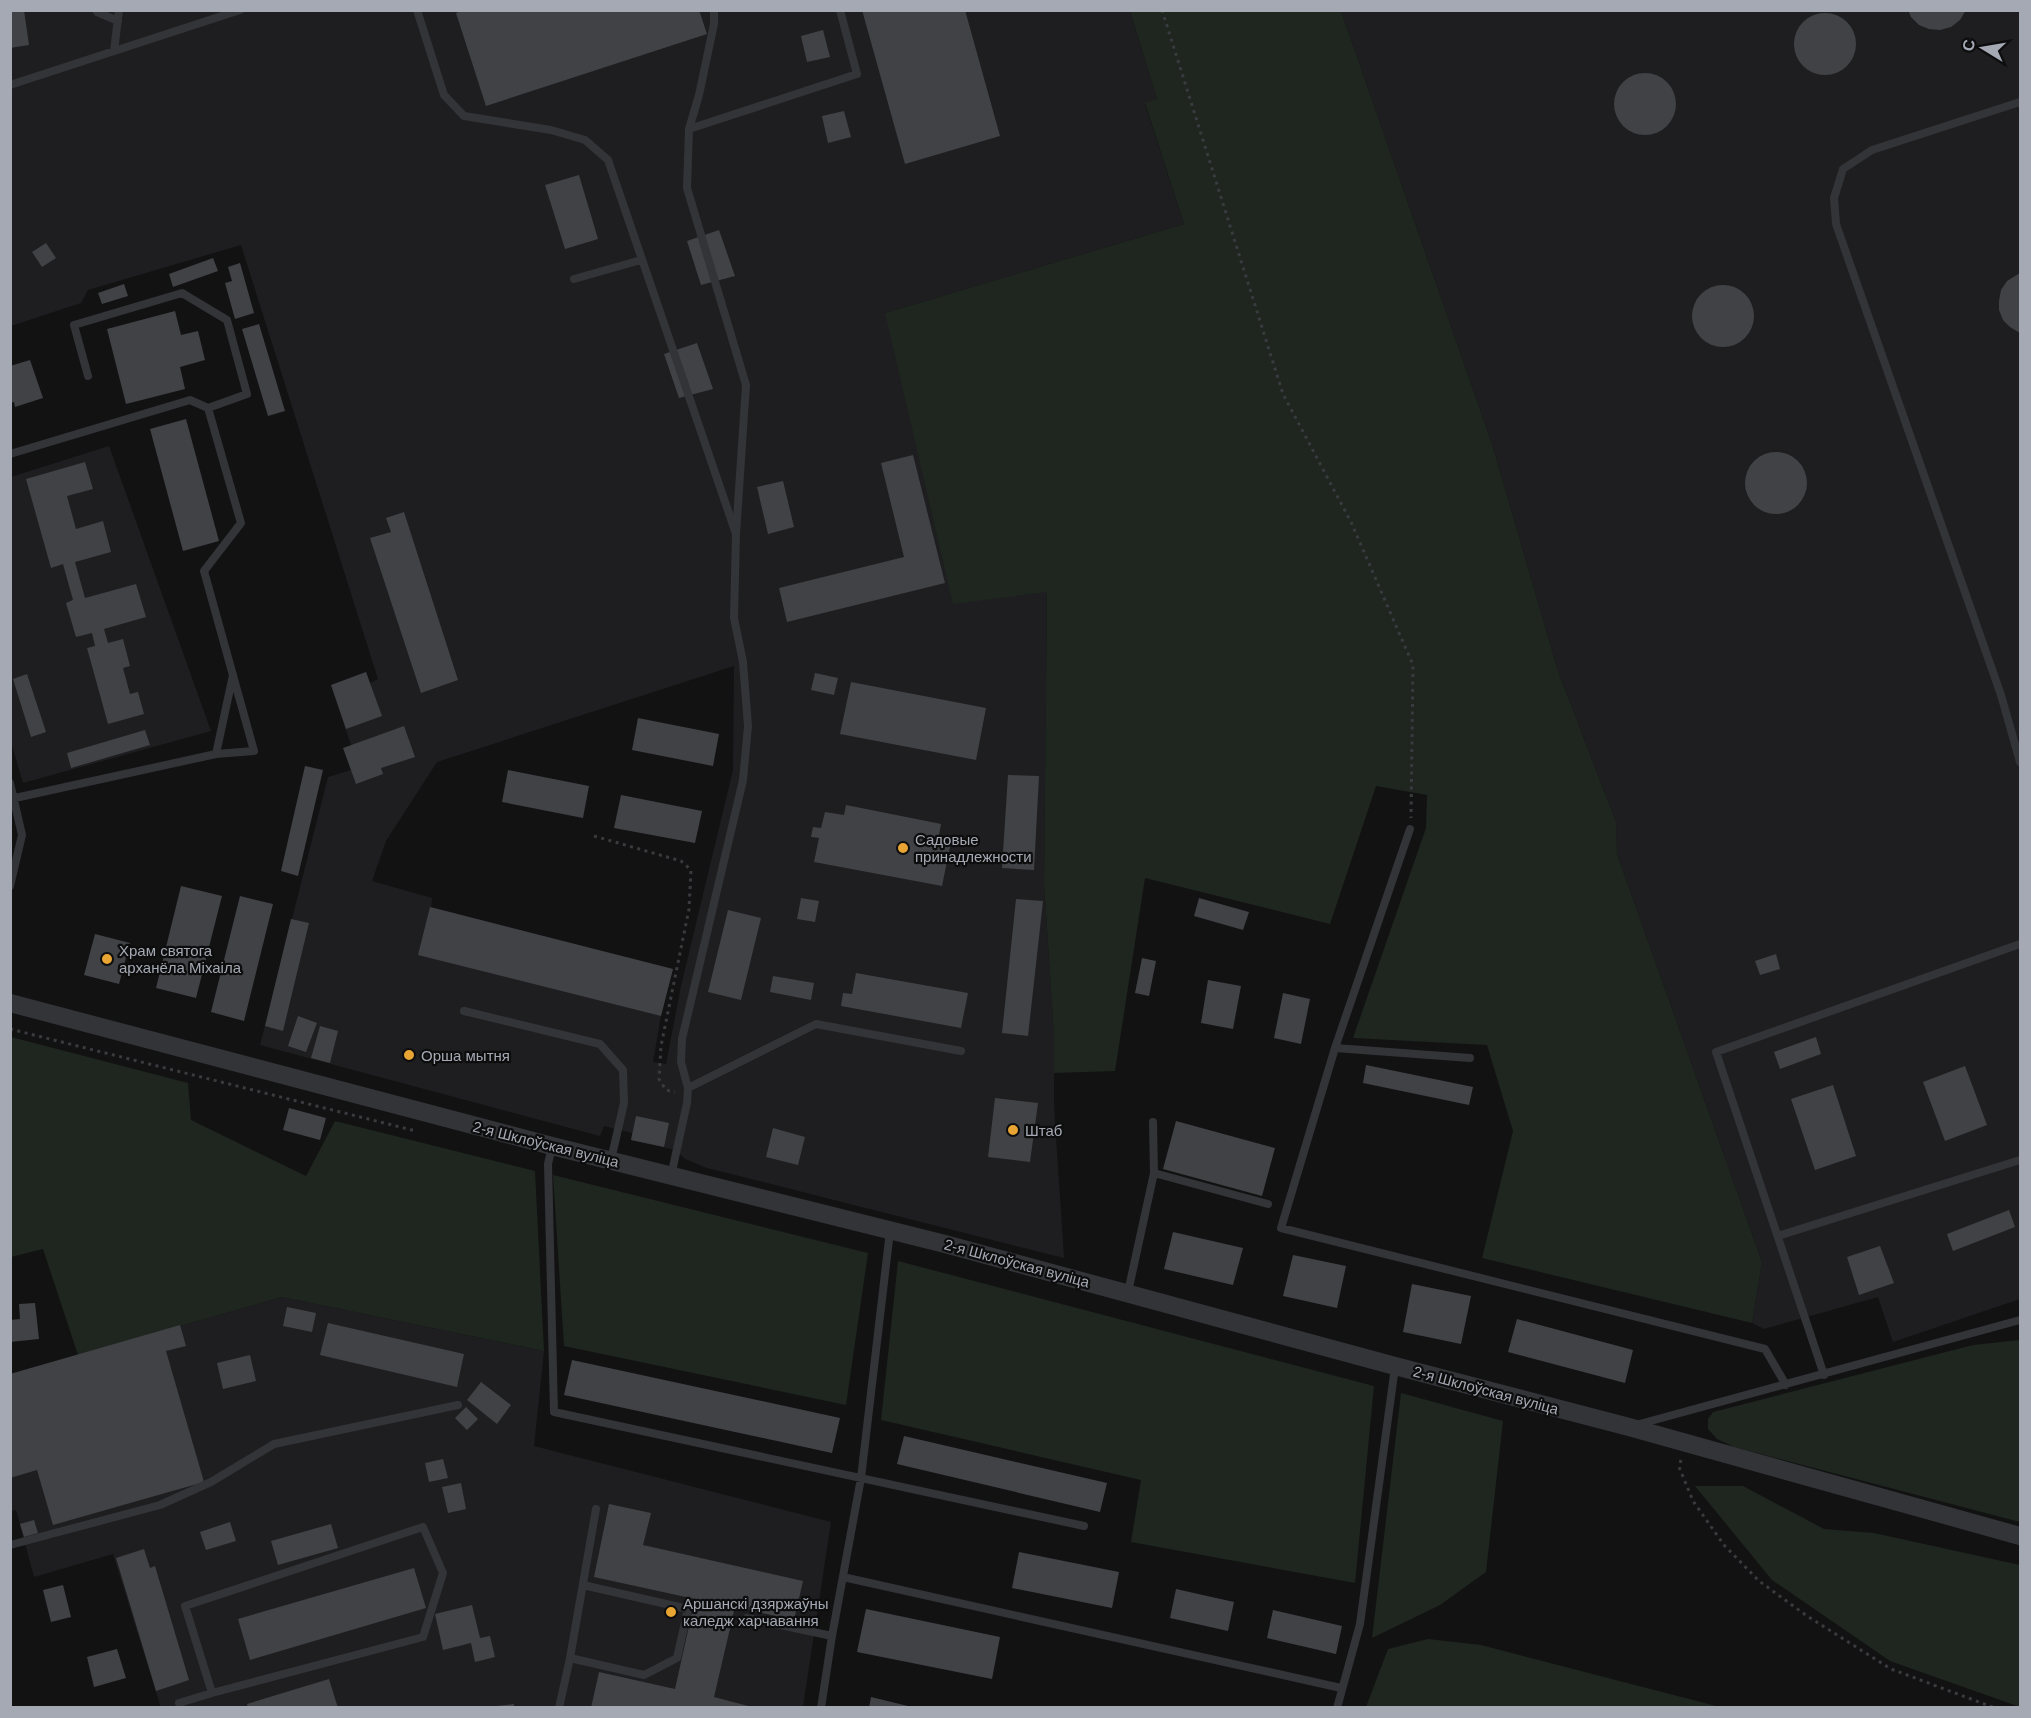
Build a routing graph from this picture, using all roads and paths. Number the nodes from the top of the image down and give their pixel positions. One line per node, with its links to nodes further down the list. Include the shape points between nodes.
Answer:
1 (97, 10): 8 (lane)
2 (119, 10): 8 (lane)
3 (240, 10): 9 (lane)
4 (417, 10): 13 (lane, via 444,95 464,116 552,130 585,140 608,160)
5 (714, 10): 12 (lane)
6 (840, 10): 12 (lane, via 857,74)
7 (1162, 10): 24 (path, via 1283,394 1351,522 1413,665)
8 (118, 21): 9 (lane)
9 (114, 51): 10 (lane)
10 (10, 85)
11 (2020, 102): 21 (lane, via 1872,150 1843,169 1833,198 1836,224 2001,695)
12 (689, 129): 18 (lane, via 687,188 746,385)
13 (641, 260): 14 (lane); 18 (lane)
14 (574, 279)
15 (88, 376): 16 (lane, via 74,325 182,293 226,320 247,394)
16 (208, 408): 17 (lane, via 190,400); 19 (lane, via 241,523 204,571)
17 (10, 453)
18 (736, 534): 34 (lane, via 734,618 743,662 748,726 743,780 682,1039 681,1062)
19 (233, 675): 20 (lane); 20 (lane, via 254,751)
20 (216, 754): 23 (lane)
21 (2020, 762)
22 (10, 783): 23 (lane)
23 (15, 798): 26 (lane, via 22,835)
24 (1410, 829): 31 (lane)
25 (594, 836): 34 (path, via 681,861 691,870 689,909 661,1046 659,1079 666,1090 679,1093)
26 (10, 886)
27 (2020, 944): 44 (lane, via 1716,1052)
28 (10, 1003): 37 (street, 2-я Шклоўская вуліца)
29 (464, 1011): 38 (lane, via 600,1044 623,1070 624,1103)
30 (10, 1029): 36 (path)
31 (1335, 1048): 33 (lane); 49 (lane, via 1281,1228 1765,1349)
32 (961, 1051): 34 (lane, via 816,1024)
33 (1470, 1058)
34 (688, 1088): 41 (lane)
35 (1153, 1122): 40 (lane)
36 (422, 1132)
37 (552, 1146): 38 (street, 2-я Шклоўская вуліца); 53 (lane, via 548,1176 554,1412)
38 (611, 1160): 41 (street, 2-я Шклоўская вуліца)
39 (2020, 1160): 44 (lane)
40 (1154, 1173): 42 (lane); 45 (lane)
41 (671, 1176): 43 (street, 2-я Шклоўская вуліца)
42 (1268, 1204)
43 (890, 1230): 45 (street, 2-я Шклоўская вуліца); 53 (lane)
44 (1778, 1236): 48 (lane)
45 (1128, 1292): 47 (street, 2-я Шклоўская вуліца)
46 (2020, 1320): 48 (lane)
47 (1395, 1366): 51 (street, 2-я Шклоўская вуліца); 63 (lane, via 1360,1624)
48 (1824, 1375): 49 (lane)
49 (1786, 1385): 51 (lane)
50 (458, 1405): 57 (lane, via 274,1444 211,1482 160,1505)
51 (1629, 1427): 52 (street, 2-я Шклоўская вуліца)
52 (1686, 1442): 56 (street, 2-я Шклоўская вуліца); 69 (path, via 1679,1467 1693,1501 1724,1545 1759,1581 1891,1670)
53 (861, 1479): 55 (lane); 58 (lane)
54 (596, 1509): 59 (lane)
55 (1084, 1526)
56 (2020, 1536)
57 (10, 1545)
58 (843, 1577): 61 (lane); 63 (lane)
59 (583, 1585): 62 (lane); 62 (lane, via 688,1609 677,1658 644,1675)
60 (747, 1618): 61 (lane)
61 (832, 1636): 67 (lane)
62 (570, 1658): 66 (lane)
63 (1341, 1688): 68 (lane)
64 (212, 1693): 64 (lane, via 423,1637 443,1573 423,1527 185,1606); 65 (lane, via 179,1702)
65 (181, 1707)
66 (559, 1707)
67 (821, 1707)
68 (1336, 1707)
69 (1995, 1707)

